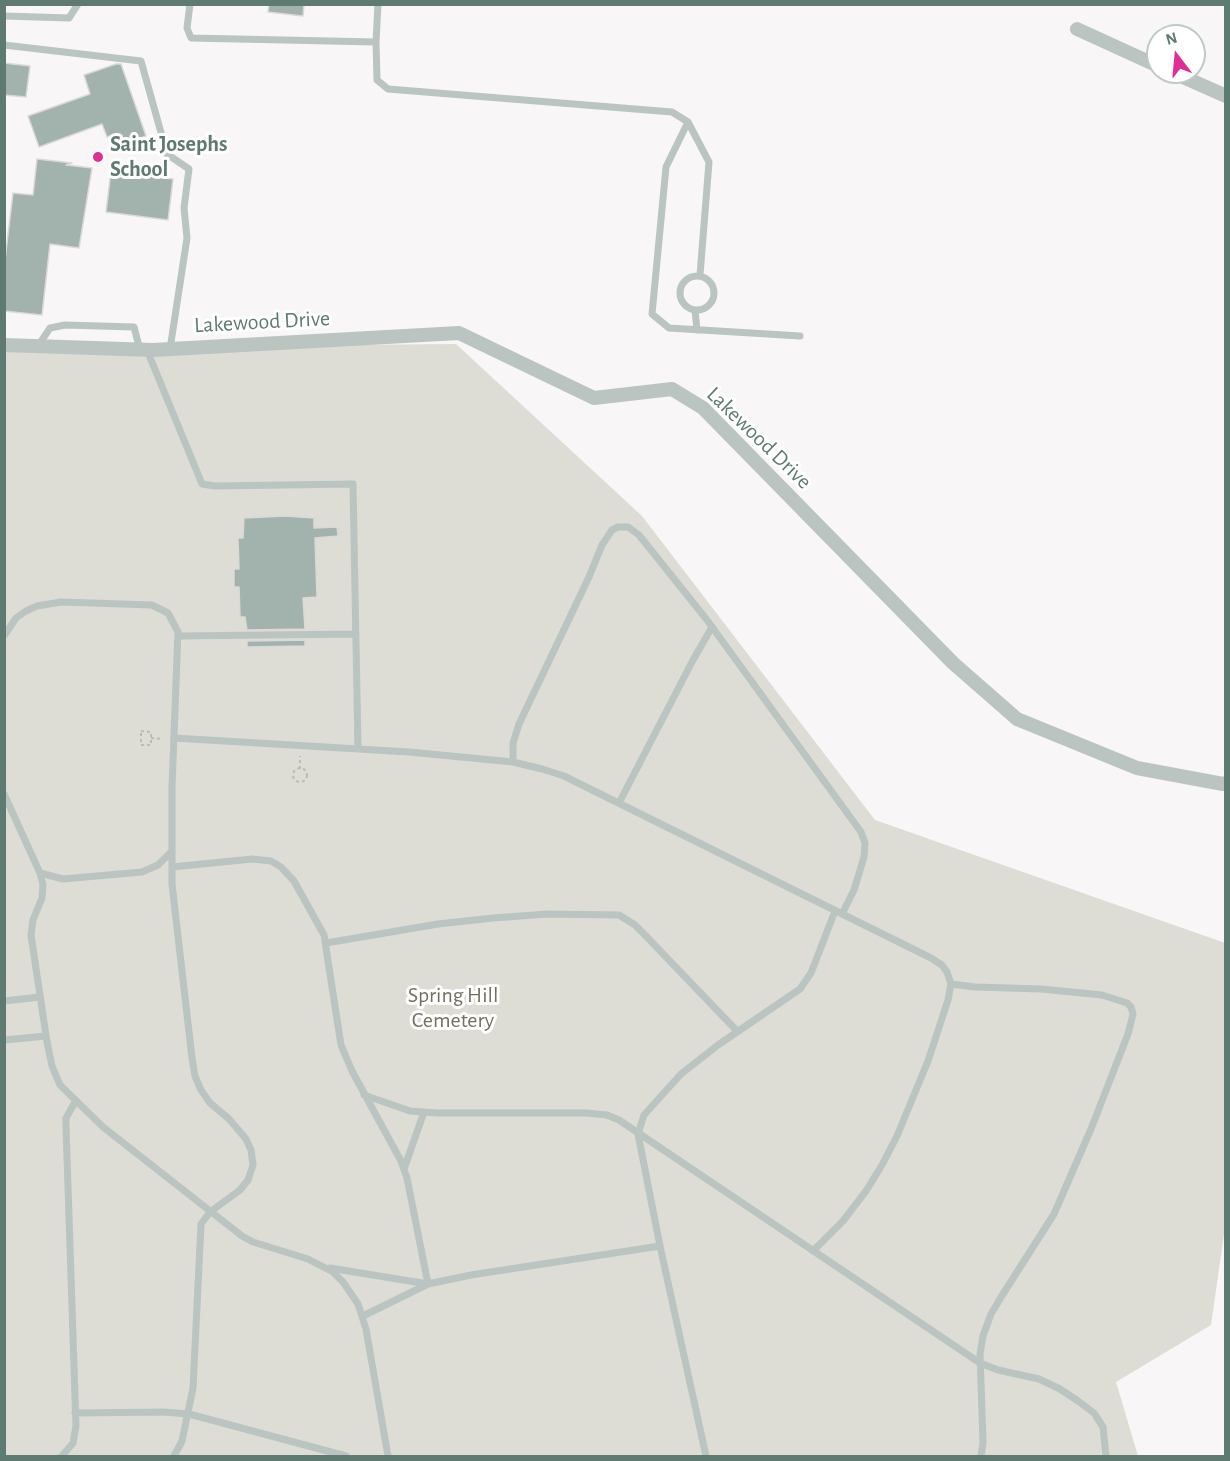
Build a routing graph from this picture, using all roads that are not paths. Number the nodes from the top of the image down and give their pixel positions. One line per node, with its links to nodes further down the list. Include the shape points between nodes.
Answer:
1 (78, 4): 4 (lane, via 69,18)
2 (190, 4): 6 (lane, via 187,28 191,38)
3 (378, 4): 6 (lane)
4 (4, 16)
5 (1077, 29): 8 (street)
6 (376, 42): 11 (lane, via 377,80 388,89 672,112)
7 (4, 45): 18 (lane, via 141,61 167,154 189,169 184,208 188,238)
8 (1146, 61)
9 (1199, 84): 10 (street)
10 (1226, 96)
11 (688, 122): 12 (lane, via 709,162); 14 (lane, via 666,167 652,314 669,328)
12 (700, 275): 13 (lane, via 683,282 680,293 684,304); 13 (lane, via 713,284 715,295 706,308)
13 (695, 310): 14 (lane)
14 (697, 330): 15 (lane)
15 (800, 336)
16 (4, 345): 17 (street, Lakewood Drive)
17 (38, 346): 19 (street, Lakewood Drive); 19 (lane, via 50,328 58,326 134,327)
18 (170, 349): 19 (street, Lakewood Drive); 27 (street, Lakewood Drive, via 459,333 594,398 672,389 703,408 953,663 1017,719 1137,768)
19 (143, 350): 21 (lane, via 202,484 353,484)
20 (712, 627): 26 (lane, via 633,529 623,526 612,530 519,724); 29 (lane); 33 (lane, via 861,832 864,857 854,890)
21 (356, 634): 23 (lane); 25 (lane)
22 (4, 636): 23 (lane, via 26,611 61,602 152,605 168,613)
23 (178, 636): 24 (lane)
24 (174, 738): 25 (lane); 30 (lane)
25 (358, 749): 26 (lane)
26 (513, 762): 29 (lane, via 564,776)
27 (1226, 783)
28 (4, 794): 32 (lane)
29 (619, 803): 33 (lane)
30 (172, 851): 31 (lane); 32 (lane, via 158,865 142,872 63,879)
31 (172, 867): 34 (lane, via 252,859 271,861 294,881); 46 (lane, via 195,1076 210,1103 239,1129 251,1150 253,1165 240,1190)
32 (39, 873): 36 (lane, via 42,898 31,935)
33 (838, 912): 35 (lane, via 942,965); 38 (lane, via 800,989)
34 (326, 943): 38 (lane, via 493,918 619,915 639,929); 41 (lane, via 341,1045)
35 (951, 984): 48 (lane, via 928,1061 882,1166 843,1221); 52 (lane, via 1102,995 1126,1003 1133,1014 1072,1175 1054,1214 992,1314 983,1336)
36 (40, 997): 37 (lane); 39 (lane)
37 (4, 1001)
38 (737, 1031): 44 (lane, via 681,1074 656,1100 644,1115)
39 (46, 1036): 40 (lane); 42 (lane, via 56,1078)
40 (4, 1040)
41 (364, 1095): 43 (lane); 45 (lane)
42 (75, 1102): 46 (lane); 53 (lane, via 66,1118)
43 (424, 1112): 44 (lane, via 607,1115); 45 (lane)
44 (638, 1134): 47 (lane); 48 (lane)
45 (404, 1169): 50 (lane)
46 (210, 1212): 49 (lane, via 253,1242); 54 (lane, via 200,1230)
47 (660, 1246): 50 (lane); 59 (lane)
48 (813, 1251): 52 (lane)
49 (326, 1268): 50 (lane); 51 (lane, via 352,1294)
50 (428, 1284): 51 (lane)
51 (363, 1316): 58 (lane)
52 (980, 1363): 60 (lane, via 984,1443); 61 (lane, via 1039,1379 1078,1401 1103,1426)
53 (75, 1413): 54 (lane); 55 (lane, via 76,1434)
54 (189, 1414): 56 (lane); 57 (lane)
55 (62, 1456)
56 (174, 1456)
57 (346, 1456)
58 (388, 1456)
59 (706, 1456)
60 (981, 1456)
61 (1106, 1456)

